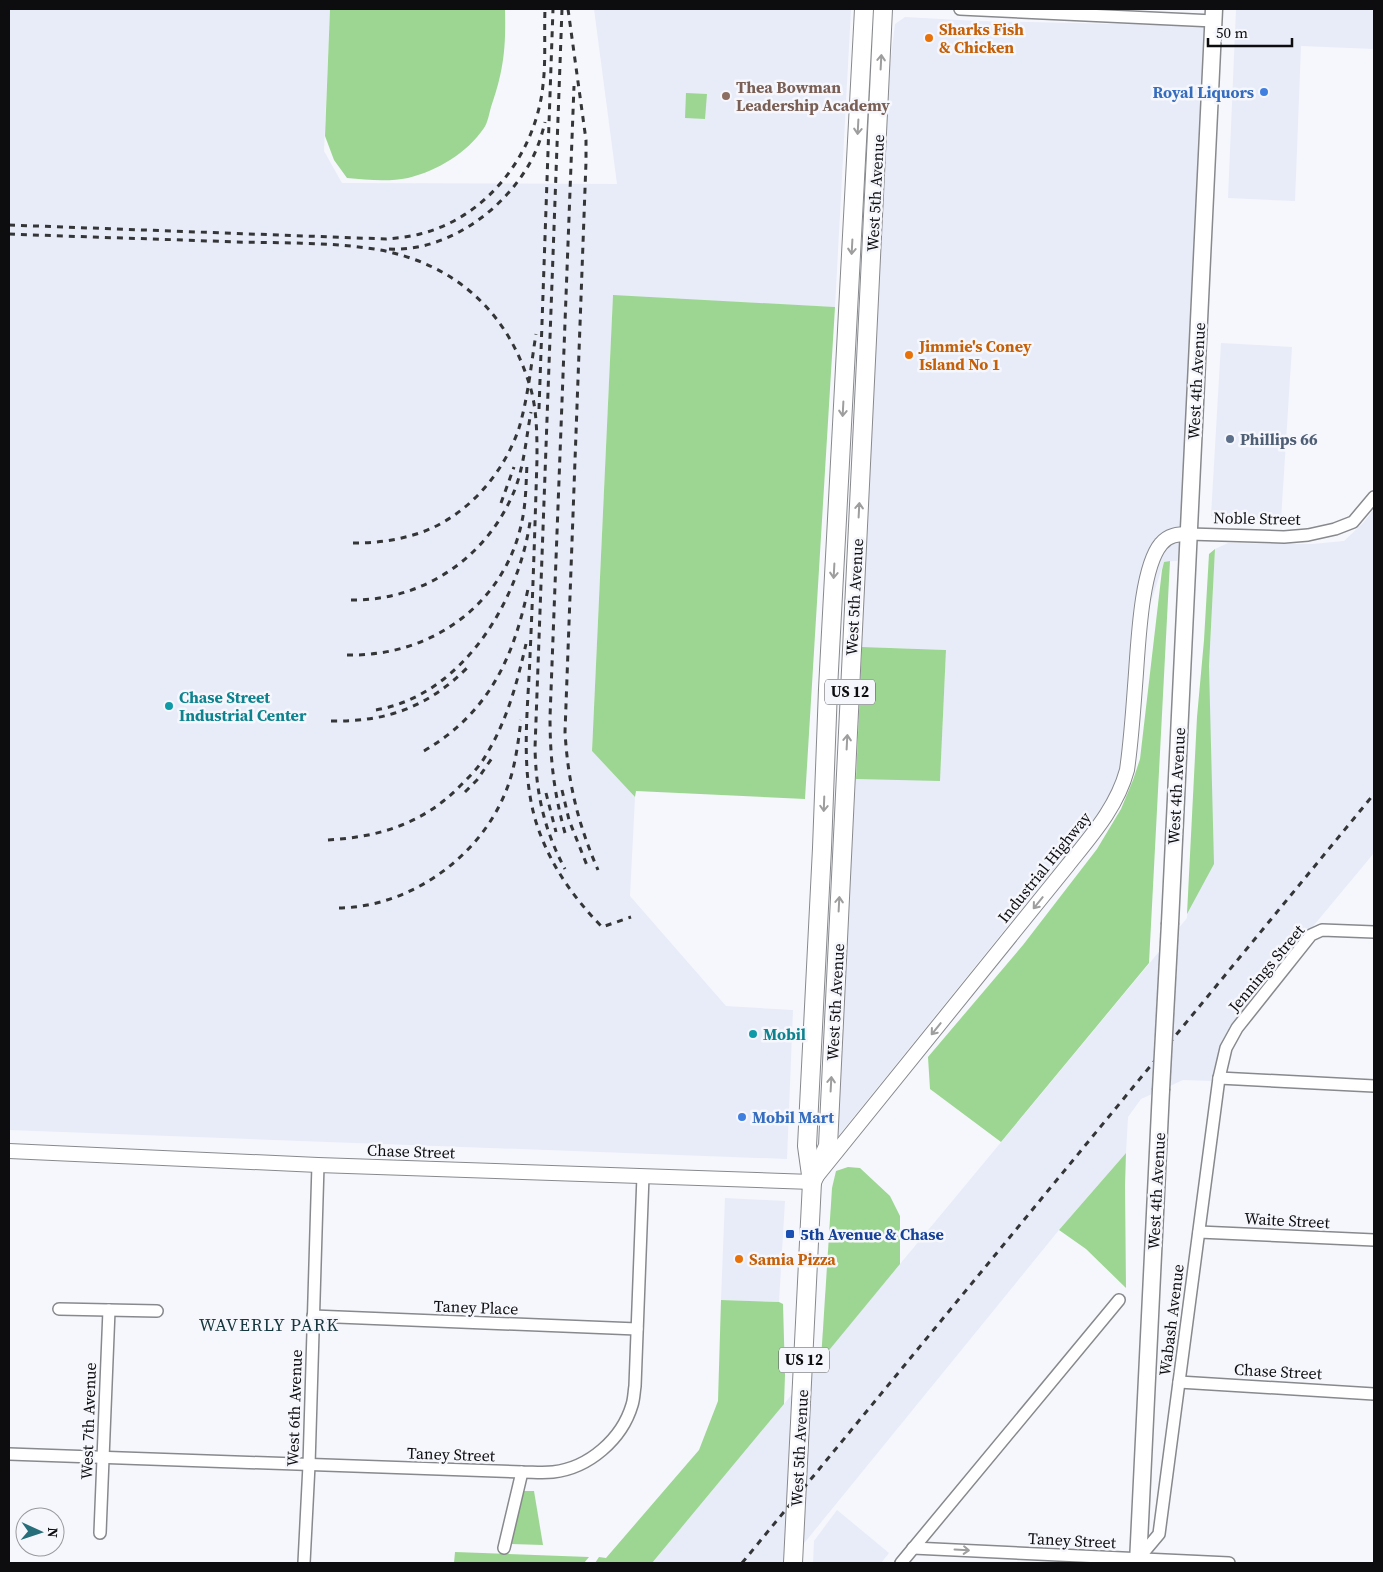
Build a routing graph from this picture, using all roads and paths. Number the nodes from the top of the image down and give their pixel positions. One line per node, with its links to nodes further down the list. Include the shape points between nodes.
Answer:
1 (864, 9): 5 (main road, West 5th Avenue / US 12, one-way to 5)
2 (883, 9): 6 (main road, West 5th Avenue / US 12, one-way to 2)
3 (960, 9): 4 (street)
4 (1214, 15): 8 (main road, West 4th Avenue)
5 (855, 198): 6 (main road); 9 (main road, West 5th Avenue / US 12, one-way to 9)
6 (874, 198): 10 (main road, West 5th Avenue / US 12, one-way to 6)
7 (1374, 497): 8 (street, Noble Street, via 1353,522 1321,533 1295,536)
8 (1189, 534): 19 (street, Industrial Highway, one-way to 19, via 1166,538 1154,554 1142,606 1127,770 1123,786 1107,815); 37 (main road, West 4th Avenue, bridge)
9 (831, 638): 10 (main road); 11 (main road, West 5th Avenue / US 12, one-way to 11)
10 (852, 639): 12 (main road, West 5th Avenue / US 12, one-way to 10)
11 (818, 928): 12 (main road); 19 (main road, West 5th Avenue / US 12, via 807,1146)
12 (838, 929): 19 (main road, West 5th Avenue / US 12, one-way to 12, via 828,1146)
13 (1374, 932): 14 (street, Jennings Street, via 1322,930 1311,935 1237,1028 1226,1048)
14 (1219, 1078): 15 (street); 20 (street, Wabash Avenue)
15 (1374, 1086)
16 (9, 1151): 17 (street, Chase Street)
17 (318, 1165): 18 (street, Chase Street); 26 (street, West 6th Avenue)
18 (643, 1176): 19 (street, Chase Street); 27 (street, Taney Street)
19 (812, 1182): 39 (main road, West 5th Avenue / US 12)
20 (1199, 1232): 21 (street, Waite Street); 28 (street, Wabash Avenue)
21 (1374, 1240)
22 (1118, 1300): 36 (street)
23 (59, 1309): 24 (street)
24 (108, 1310): 25 (street); 31 (street, West 7th Avenue)
25 (157, 1311)
26 (314, 1316): 27 (street, Taney Place); 32 (street, West 6th Avenue)
27 (637, 1330): 33 (street, Taney Street, via 636,1386 632,1406 618,1433 604,1449 581,1465 554,1472)
28 (1179, 1382): 29 (street, Chase Street); 37 (street, Wabash Avenue, via 1159,1534)
29 (1374, 1394)
30 (9, 1454): 31 (street, Taney Street)
31 (103, 1458): 32 (street, Taney Street); 34 (street, West 7th Avenue)
32 (309, 1465): 33 (street, Taney Street); 38 (street, West 6th Avenue)
33 (522, 1472): 35 (street)
34 (100, 1533)
35 (504, 1548)
36 (913, 1548): 37 (street, Taney Street, one-way to 37); 40 (street)
37 (1138, 1561): 41 (street, Taney Street)
38 (304, 1563)
39 (794, 1563)
40 (901, 1563)
41 (1228, 1563)

